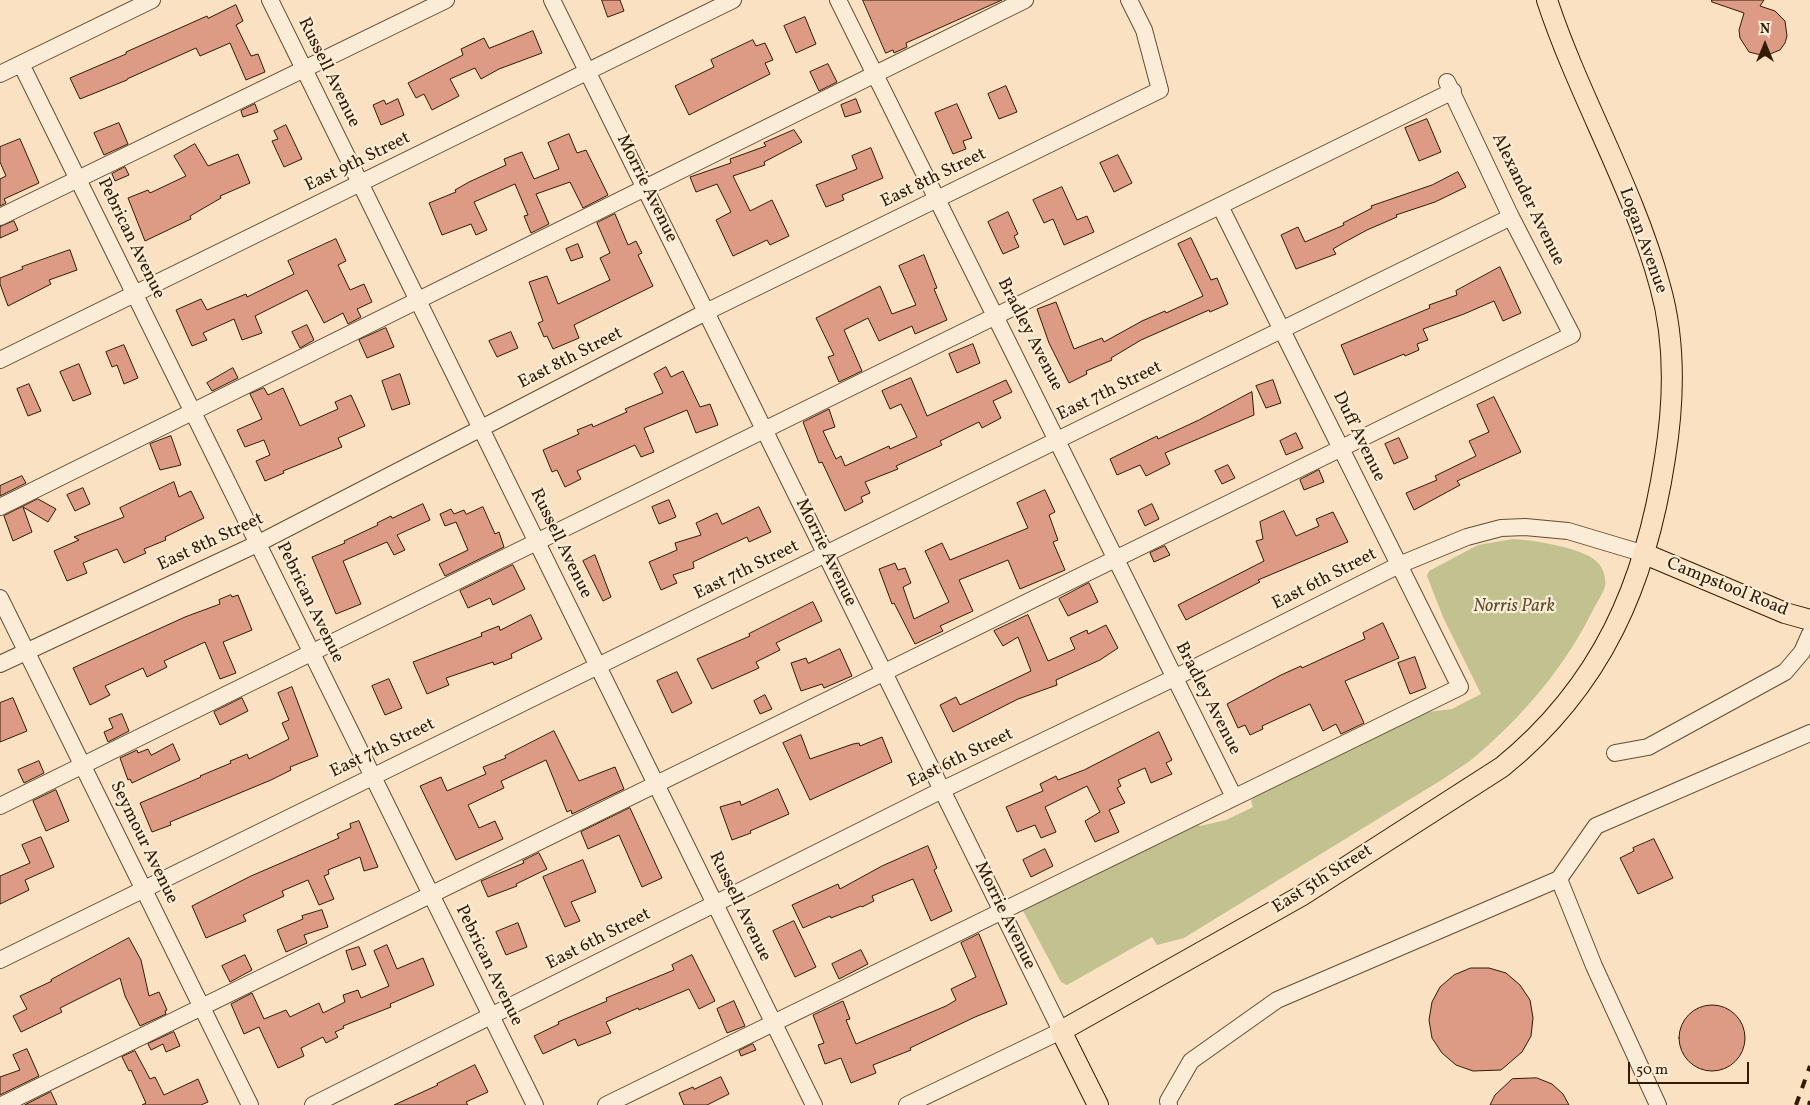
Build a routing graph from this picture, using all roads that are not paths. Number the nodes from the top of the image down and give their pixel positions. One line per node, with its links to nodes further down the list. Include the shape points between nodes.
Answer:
1 (152, 0): 10 (street)
2 (270, 0): 11 (street, Russell Avenue)
3 (446, 0): 11 (street)
4 (552, 0): 12 (street, Morrie Avenue)
5 (733, 0): 12 (street, East 9th Street)
6 (838, 0): 14 (street, Bradley Avenue)
7 (1025, 0): 14 (street)
8 (1129, 0): 18 (street, East 8th Street, via 1144,30 1160,90)
9 (1547, 0): 37 (main road, Logan Avenue, via 1559,37 1645,240 1661,288 1669,332 1672,378 1670,430)
10 (21, 64): 13 (street); 15 (street, Pebrican Avenue)
11 (304, 69): 15 (street); 16 (street, Russell Avenue)
12 (588, 72): 16 (street, East 9th Street); 17 (street, Morrie Avenue)
13 (0, 74)
14 (875, 74): 17 (street); 18 (street, Bradley Avenue)
15 (78, 179): 21 (street); 22 (street, Pebrican Avenue)
16 (360, 184): 22 (street, East 9th Street); 23 (street, Russell Avenue)
17 (645, 188): 23 (street); 24 (street, Morrie Avenue)
18 (938, 200): 24 (street, East 8th Street); 25 (street, Bradley Avenue)
19 (1220, 206): 20 (street, Alexander Avenue, via 1450,87); 25 (street); 26 (street, Duff Avenue)
20 (1511, 217): 26 (street, East 7th Street); 32 (street, Alexander Avenue, via 1572,335)
21 (0, 218)
22 (134, 294): 27 (street, East 9th Street); 28 (street, Pebrican Avenue)
23 (418, 300): 28 (street); 29 (street, Russell Avenue)
24 (706, 312): 29 (street, East 8th Street); 30 (street, Morrie Avenue)
25 (996, 316): 30 (street); 31 (street, Bradley Avenue)
26 (1282, 330): 31 (street, East 7th Street); 32 (street, Duff Avenue)
27 (0, 360)
28 (193, 412): 33 (street); 35 (street, Pebrican Avenue)
29 (481, 429): 34 (street, Russell Avenue); 35 (street, East 8th Street)
30 (764, 430): 34 (street); 36 (street, Morrie Avenue)
31 (1058, 440): 36 (street, East 7th Street); 38 (street, Bradley Avenue)
32 (1342, 448): 38 (street); 39 (street, Duff Avenue)
33 (0, 507)
34 (537, 542): 44 (street); 46 (street, Russell Avenue)
35 (258, 544): 43 (street, East 8th Street); 44 (street, Pebrican Avenue)
36 (826, 554): 46 (street, East 7th Street); 47 (street, Morrie Avenue)
37 (1645, 554): 39 (street, East 6th Street, via 1568,531 1501,528 1467,536); 41 (main road, Campstool Road, via 1785,613); 66 (main road, East 5th Street, via 1629,598 1587,676 1562,710 1502,767 1301,896)
38 (1116, 559): 47 (street); 48 (street, Bradley Avenue)
39 (1399, 565): 48 (street, East 6th Street); 55 (street, Duff Avenue, via 1460,687)
40 (0, 598): 43 (street, Seymour Avenue)
41 (1810, 620)
42 (1810, 634): 50 (street, via 1802,652 1785,672 1648,747)
43 (26, 651): 45 (street, East 8th Street); 51 (street, Seymour Avenue)
44 (312, 652): 51 (street); 52 (street, Pebrican Avenue)
45 (0, 664)
46 (598, 666): 52 (street, East 7th Street); 53 (street, Russell Avenue)
47 (884, 672): 53 (street); 54 (street, Morrie Avenue)
48 (1174, 678): 54 (street, East 6th Street); 55 (street, Bradley Avenue)
49 (1810, 733): 57 (street, via 1596,826)
50 (1615, 753)
51 (82, 765): 56 (street); 58 (street, Seymour Avenue)
52 (373, 777): 58 (street, East 7th Street); 59 (street, Pebrican Avenue)
53 (656, 784): 59 (street); 60 (street, Russell Avenue)
54 (942, 790): 60 (street, East 6th Street); 61 (street, Morrie Avenue)
55 (1234, 797): 61 (street)
56 (0, 806)
57 (1559, 878): 75 (street, via 1277,1000 1191,1061 1168,1101); 76 (street, via 1594,966)
58 (144, 889): 62 (street, East 7th Street); 63 (street, Seymour Avenue)
59 (431, 894): 63 (street); 64 (street, Pebrican Avenue)
60 (715, 905): 64 (street, East 6th Street); 65 (street, Russell Avenue)
61 (1002, 911): 65 (street); 66 (street, Morrie Avenue)
62 (0, 960)
63 (202, 1007): 67 (street); 68 (street, Seymour Avenue)
64 (491, 1017): 69 (street, East 6th Street); 70 (street, Pebrican Avenue)
65 (774, 1023): 71 (street); 72 (street, Russell Avenue)
66 (1061, 1031): 73 (street, East 5th Street); 74 (main road, Morrie Avenue)
67 (2, 1105)
68 (250, 1105)
69 (313, 1105)
70 (535, 1105)
71 (606, 1105)
72 (814, 1105)
73 (907, 1105)
74 (1098, 1105)
75 (1169, 1105)
76 (1658, 1105)

